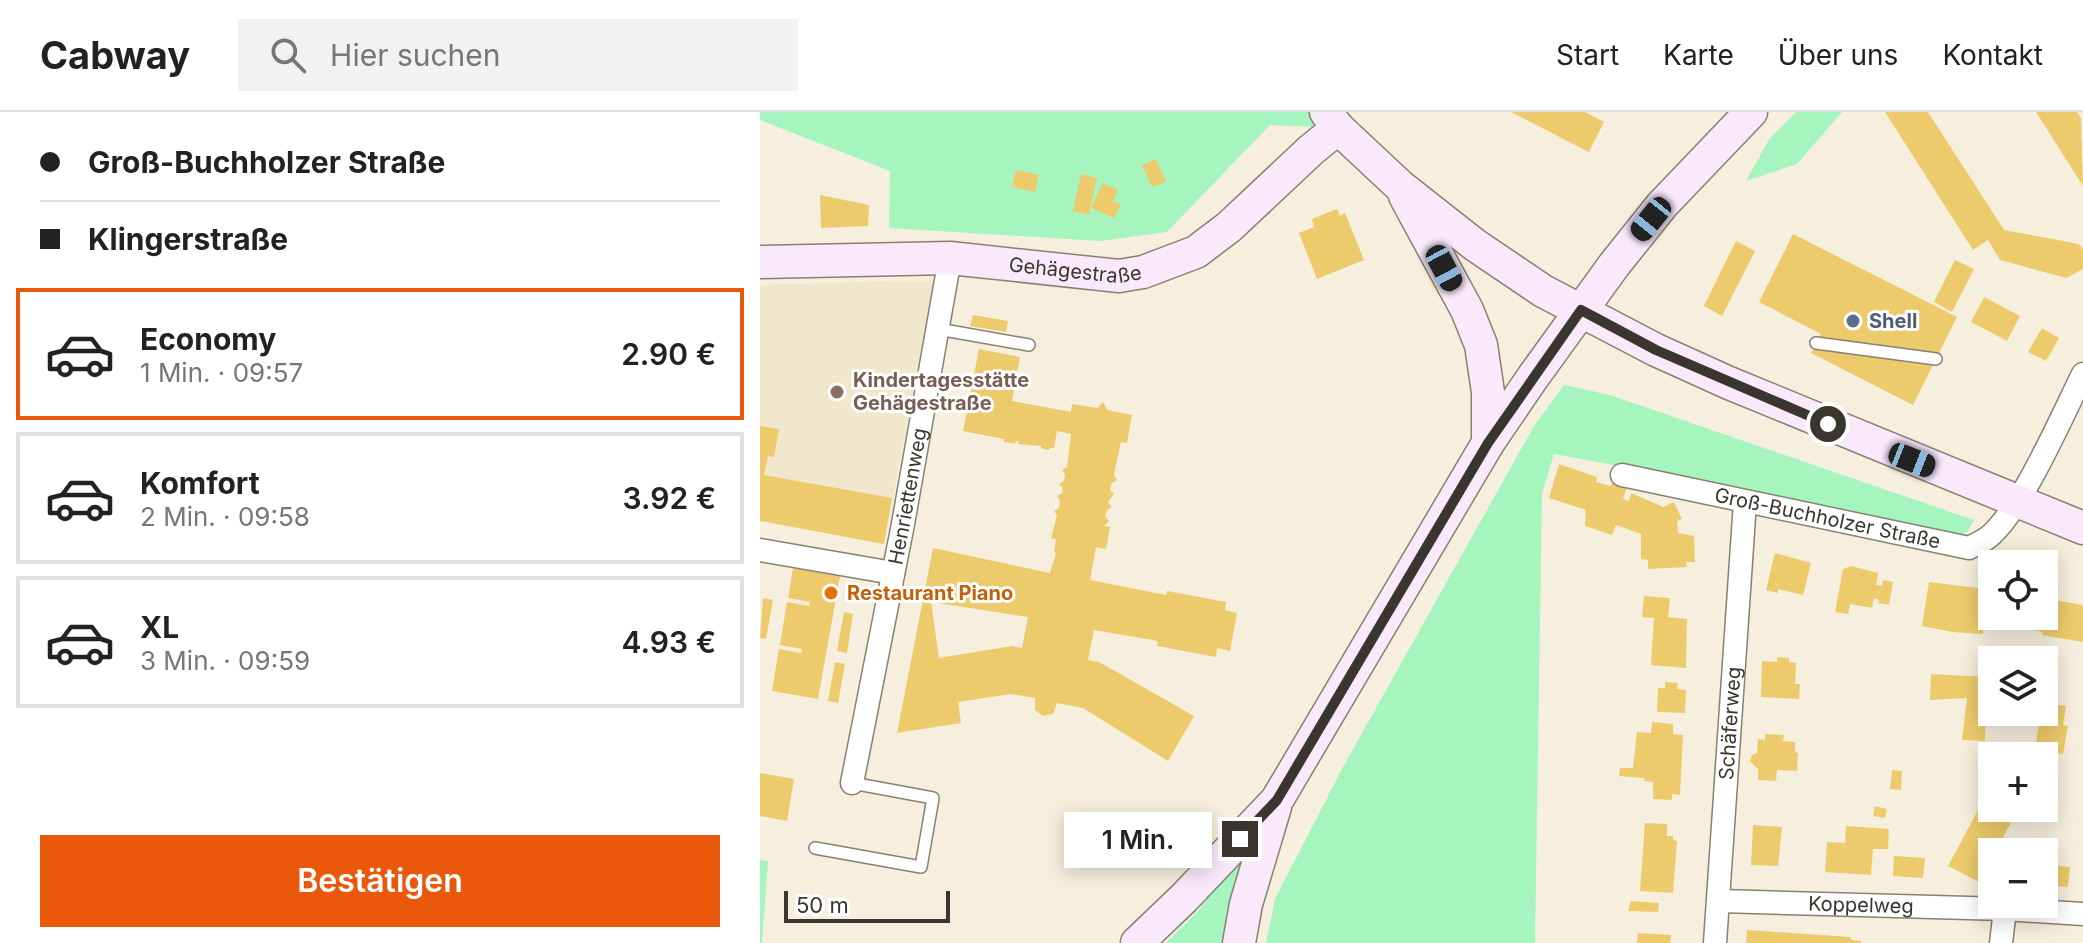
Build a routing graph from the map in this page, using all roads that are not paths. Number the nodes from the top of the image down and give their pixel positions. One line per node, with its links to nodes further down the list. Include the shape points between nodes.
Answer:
1 (1751, 112): 6 (street, via 1662,205)
2 (1332, 120): 3 (street); 4 (street, Gehägestraße, via 1311,150 1229,227 1169,264 1119,276)
3 (1400, 186): 6 (street, via 1486,252); 12 (street, via 1481,345)
4 (950, 258): 5 (street, Gehägestraße); 7 (street, Henriettenweg)
5 (760, 262)
6 (1581, 310): 12 (street); 15 (street, via 1729,383)
7 (938, 329): 9 (lane); 18 (street, Henriettenweg)
8 (1816, 343): 10 (lane)
9 (1029, 345)
10 (1936, 359)
11 (2083, 374): 15 (street)
12 (1488, 443): 20 (street)
13 (1622, 475): 14 (street, Groß-Buchholzer Straße)
14 (1745, 502): 15 (street, Groß-Buchholzer Straße, via 1969,548 1987,538); 22 (street, Schäferweg)
15 (2015, 502): 16 (street)
16 (2083, 528)
17 (760, 550): 18 (street)
18 (893, 573): 19 (street, Henriettenweg)
19 (852, 783): 21 (lane, via 933,798 921,867)
20 (1277, 800): 27 (street); 28 (street)
21 (815, 848)
22 (1719, 901): 23 (street, Koppelweg); 29 (street, Schäferweg)
23 (1978, 908)
24 (2058, 912): 25 (street, Koppelweg)
25 (2083, 914)
26 (2004, 918): 30 (street)
27 (1137, 943)
28 (1239, 943)
29 (1715, 943)
30 (2001, 943)

